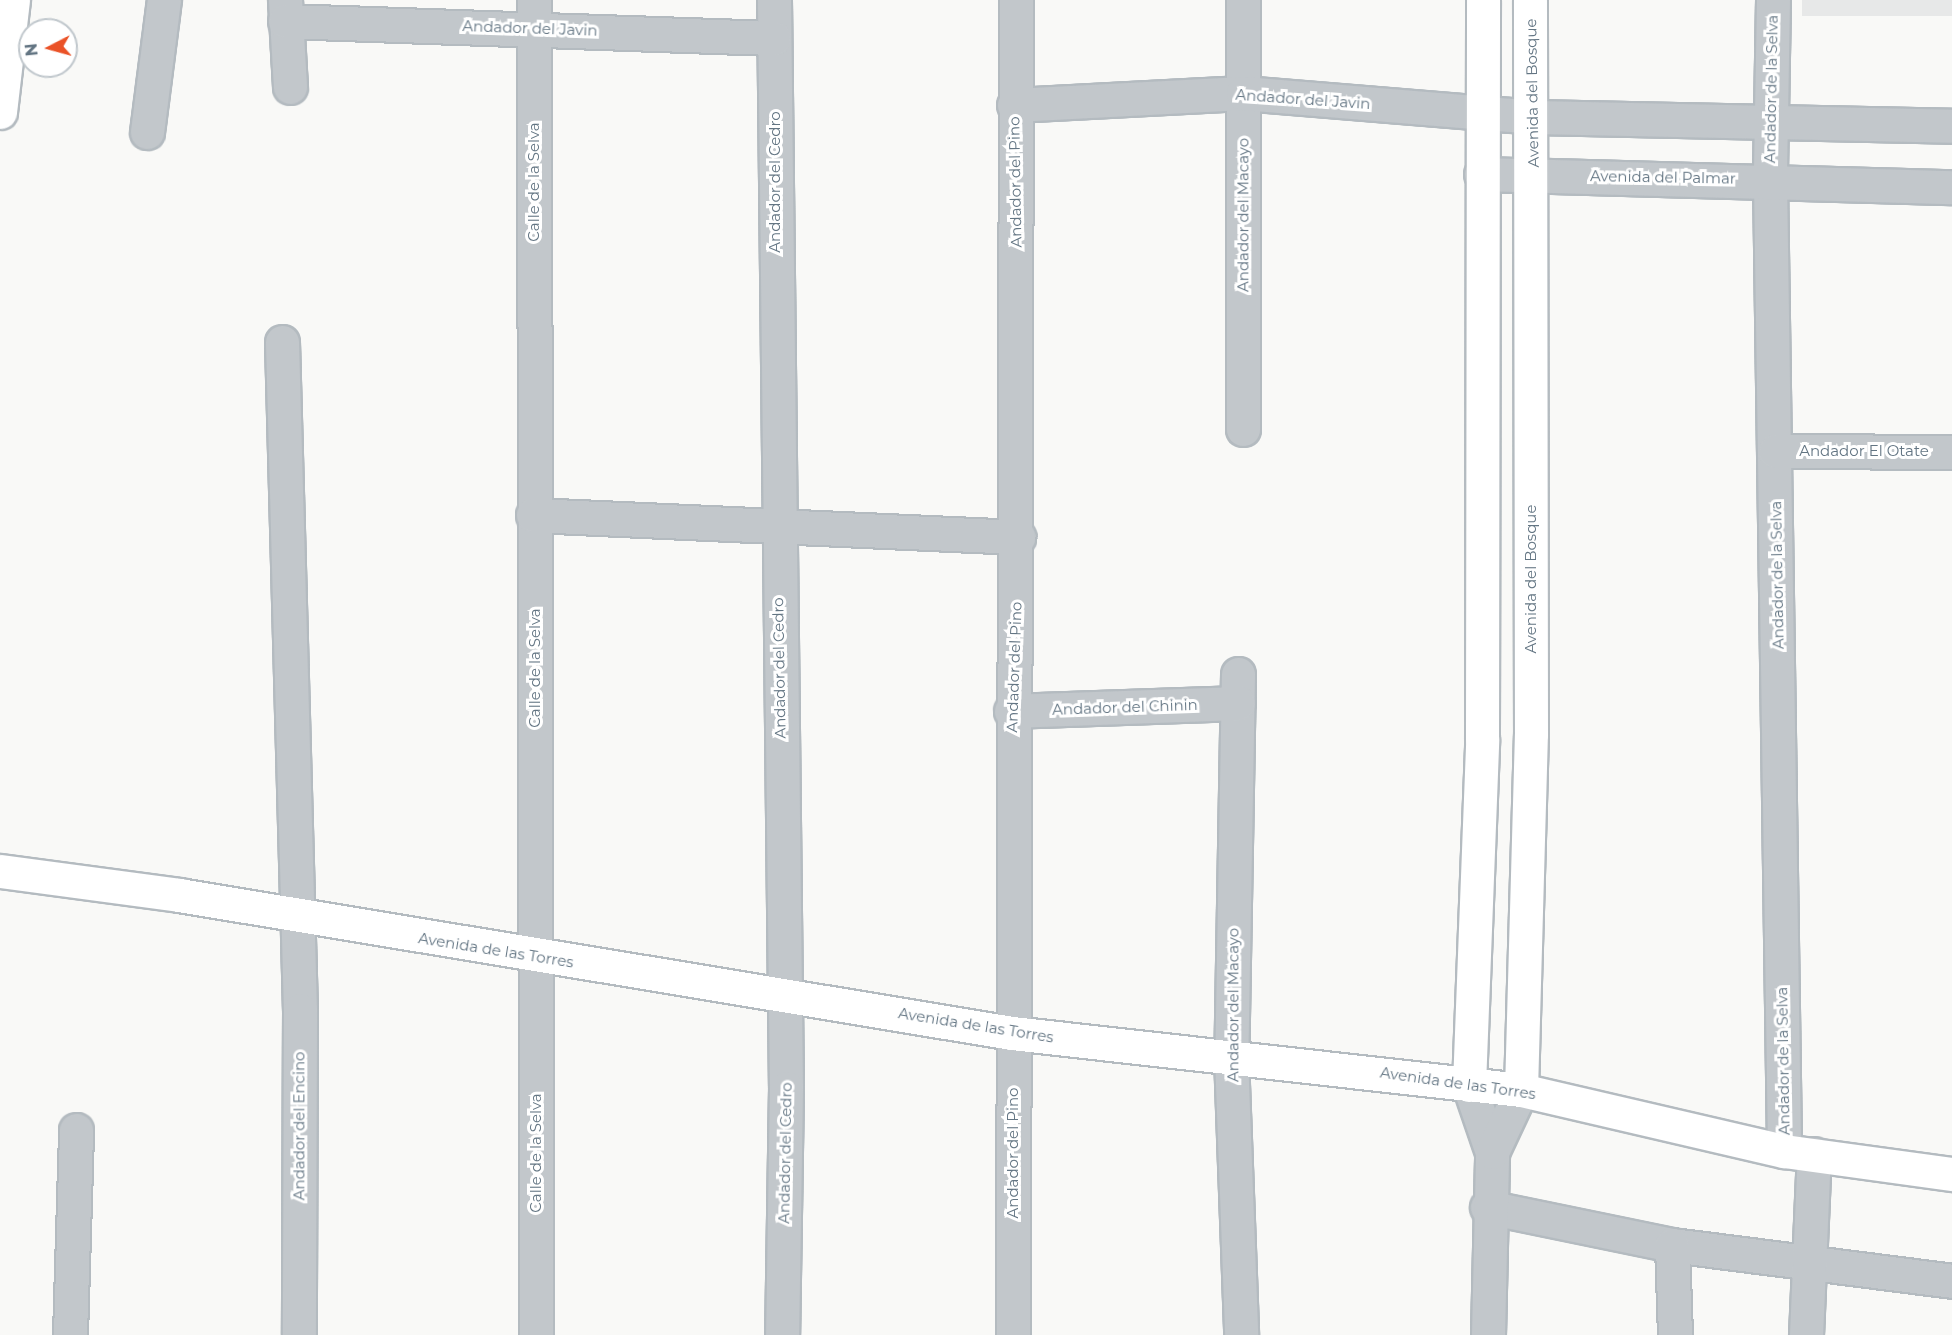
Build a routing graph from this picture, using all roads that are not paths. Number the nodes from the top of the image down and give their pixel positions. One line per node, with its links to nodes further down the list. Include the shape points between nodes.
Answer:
1 (13, 0): 15 (street)
2 (164, 0): 20 (street)
3 (774, 0): 11 (street, Andador del Cedro)
4 (1016, 0): 14 (street, Andador del Pino)
5 (1243, 0): 13 (street, Andador del Macayo)
6 (1483, 0): 16 (street, Avenida del Bosque)
7 (1530, 0): 17 (street, Avenida del Bosque)
8 (1773, 0): 18 (street, Andador de la Selva)
9 (285, 10): 10 (street, Andador del Javin); 12 (street)
10 (534, 14): 11 (street, Andador del Javin); 29 (street, Calle de la Selva)
11 (774, 38): 30 (street, Andador del Cedro)
12 (290, 87)
13 (1243, 93): 14 (street, Andador del Javin); 16 (street, Andador del Javin); 26 (street, Andador del Macayo)
14 (1014, 105): 31 (street, Andador del Pino)
15 (0, 112)
16 (1484, 112): 17 (street); 21 (street, Avenida del Bosque)
17 (1534, 117): 18 (street); 22 (street, Avenida del Bosque)
18 (1771, 124): 19 (street); 23 (street, Andador de la Selva)
19 (1952, 126)
20 (147, 132)
21 (1481, 174): 22 (street, Avenida del Palmar); 32 (street, Avenida del Bosque)
22 (1533, 174): 23 (street, Avenida del Palmar); 33 (street, Avenida del Bosque)
23 (1770, 179): 24 (street, Avenida del Palmar); 27 (street, Andador de la Selva)
24 (1952, 187)
25 (282, 342): 37 (street, Andador del Encino)
26 (1243, 429)
27 (1775, 451): 28 (street, Andador El Otate); 46 (street, Andador de la Selva)
28 (1952, 452)
29 (533, 515): 30 (street); 38 (street, Calle de la Selva)
30 (778, 525): 31 (street); 39 (street, Andador del Cedro)
31 (1019, 537): 35 (street, Andador del Pino)
32 (1482, 551): 33 (street); 42 (street, Avenida del Bosque, via 1482,739)
33 (1532, 552): 43 (street, Avenida del Bosque)
34 (1238, 689): 35 (street, Andador del Chinin); 41 (street, Andador del Macayo)
35 (1011, 711): 40 (street, Andador del Pino)
36 (0, 871): 37 (street, Avenida de las Torres)
37 (295, 916): 38 (street, Avenida de las Torres); 53 (street, Andador del Encino)
38 (537, 957): 39 (street, Avenida de las Torres); 54 (street, Calle de la Selva)
39 (782, 994): 40 (street, Avenida de las Torres); 55 (street, Andador del Cedro)
40 (1012, 1033): 41 (street, Avenida de las Torres); 56 (street, Andador del Pino)
41 (1232, 1056): 42 (street, Avenida de las Torres); 57 (street, Andador del Macayo)
42 (1468, 1085): 43 (street, Avenida de las Torres); 45 (street, Avenida del Bosque)
43 (1521, 1090): 45 (street, Avenida del Bosque); 46 (street, Avenida de las Torres)
44 (76, 1130): 52 (street)
45 (1492, 1152): 48 (street, Avenida del Bosque)
46 (1799, 1153): 47 (street, Avenida de las Torres); 50 (street, Andador de la Selva)
47 (1952, 1174)
48 (1487, 1207): 49 (street); 58 (street, Avenida del Bosque)
49 (1672, 1245): 50 (street); 59 (street)
50 (1805, 1263): 51 (street); 60 (street)
51 (1952, 1281)
52 (70, 1335)
53 (299, 1335)
54 (536, 1335)
55 (782, 1335)
56 (1013, 1335)
57 (1241, 1335)
58 (1488, 1335)
59 (1675, 1335)
60 (1806, 1335)

